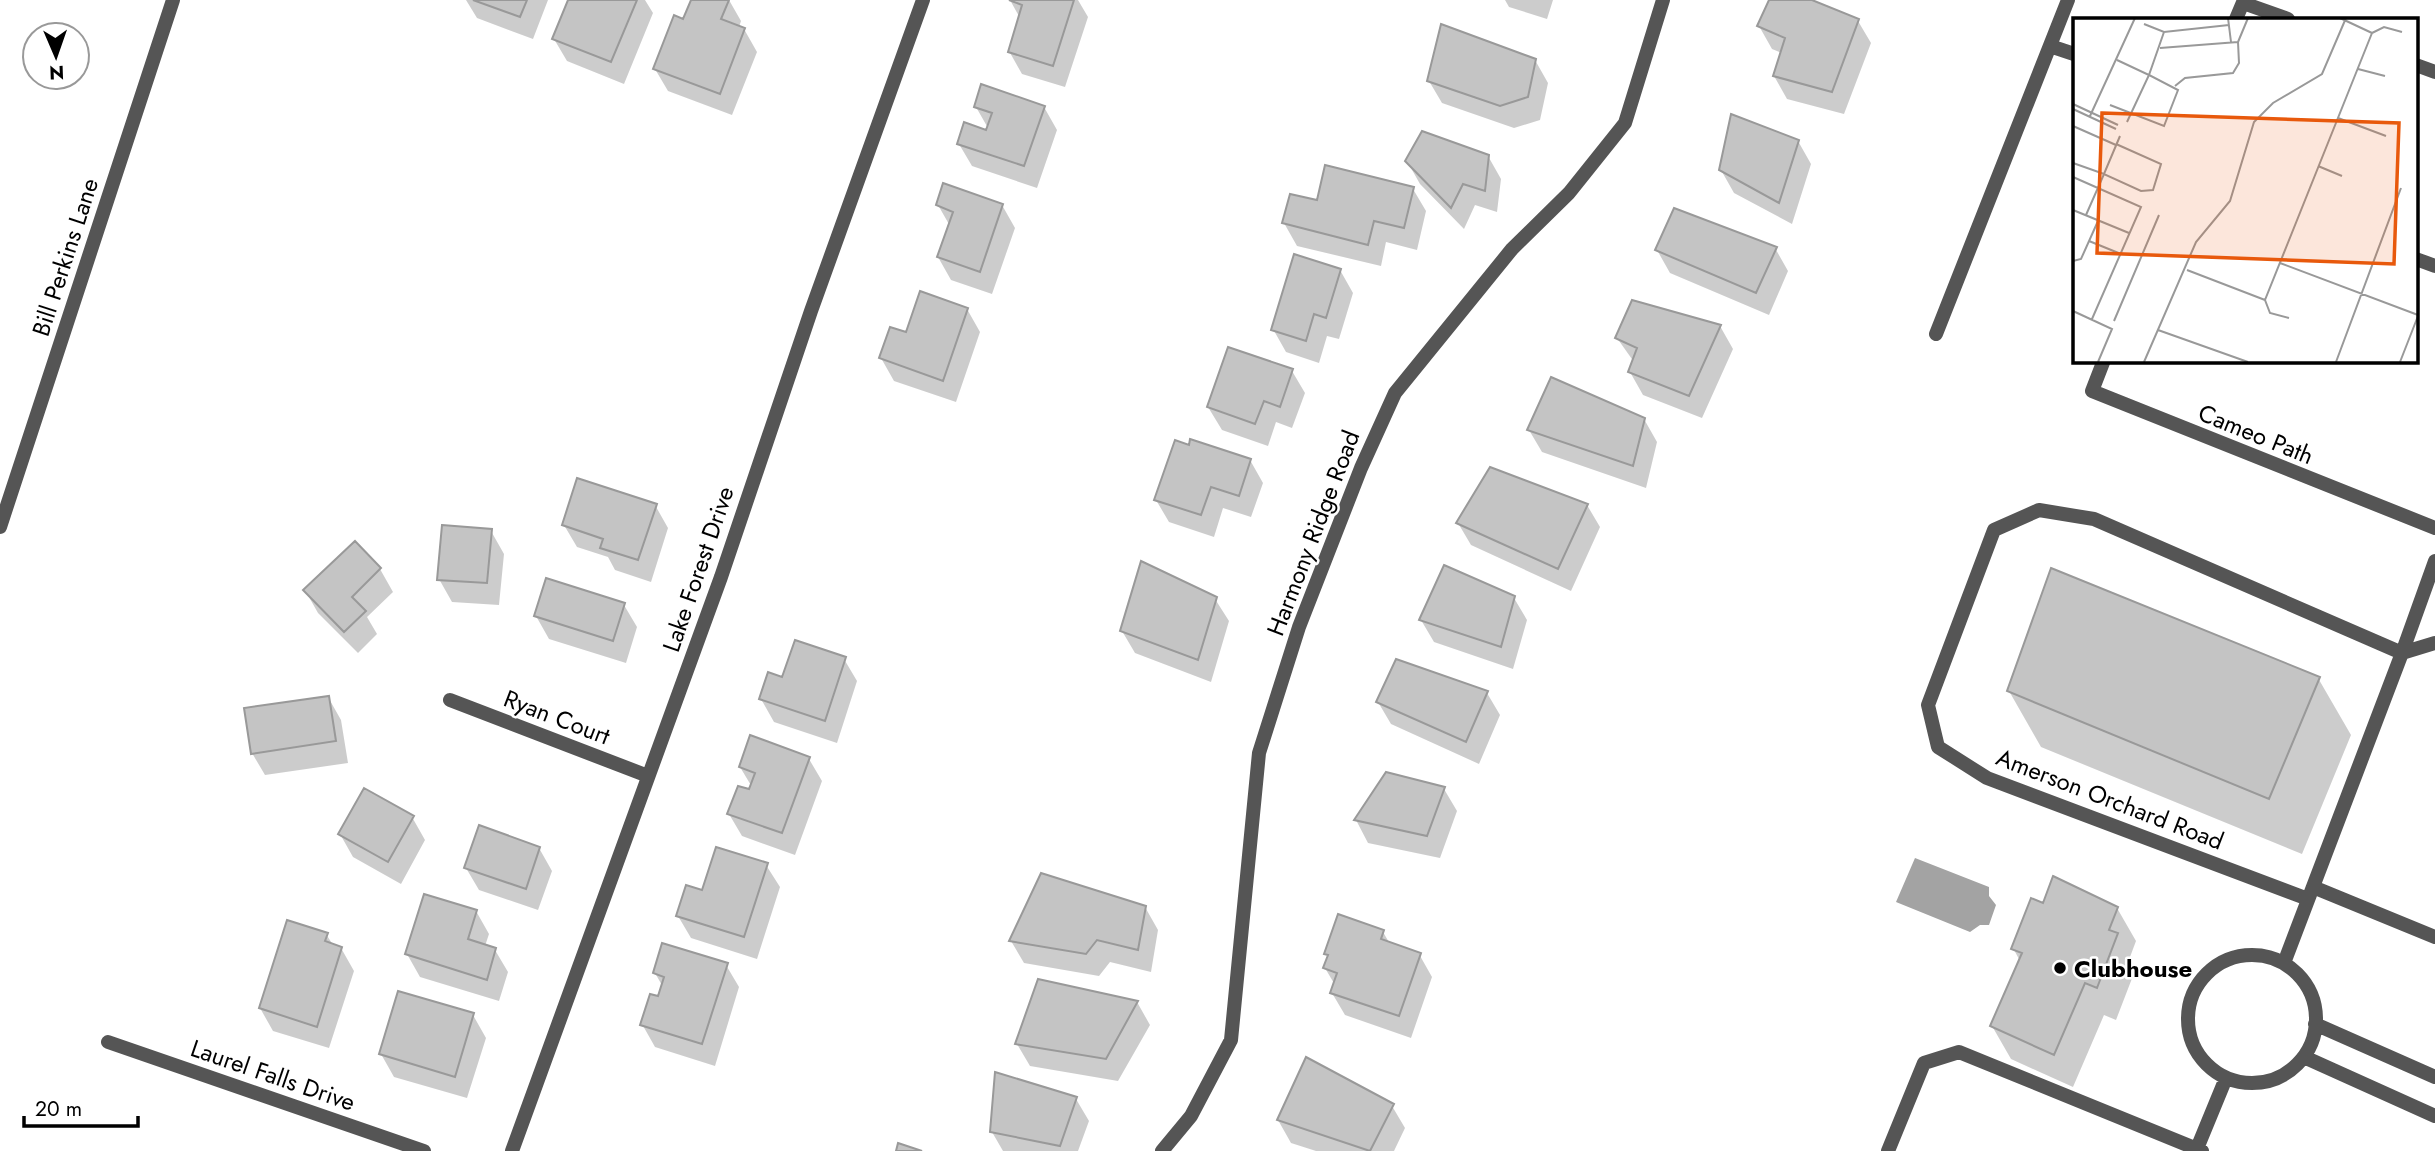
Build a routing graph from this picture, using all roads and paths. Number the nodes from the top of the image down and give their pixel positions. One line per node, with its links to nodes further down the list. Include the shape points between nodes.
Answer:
1 (173, 0): 16 (street, Bill Perkins Lane)
2 (923, 0): 22 (street, Lake Forest Drive)
3 (1663, 0): 35 (street, Harmony Ridge Road, via 1625,123 1569,193 1512,248 1395,393 1361,468 1299,627 1259,753 1231,1040 1191,1116)
4 (2068, 0): 8 (street)
5 (2243, 1): 6 (street); 7 (street)
6 (2236, 18)
7 (2286, 18)
8 (2050, 46): 9 (street); 14 (street)
9 (2073, 54)
10 (2418, 66): 11 (street)
11 (2435, 72)
12 (2418, 260): 13 (street)
13 (2435, 266)
14 (1936, 334)
15 (2103, 362): 17 (street, Cameo Path, via 2092,391)
16 (0, 527)
17 (2435, 528)
18 (2435, 561): 20 (street)
19 (2435, 643): 20 (street)
20 (2402, 653): 23 (street); 23 (street, Amerson Orchard Road, via 2094,519 2039,510 1994,530 1928,705 1938,747 1987,778)
21 (450, 699): 22 (street, Ryan Court)
22 (648, 776): 34 (street, Lake Forest Drive)
23 (2310, 893): 24 (street, Amerson Orchard Road); 25 (street)
24 (2435, 937)
25 (2284, 963): 26 (street, via 2311,995); 30 (street, via 2263,956 2222,962 2193,991 2188,1011 2196,1051 2208,1067)
26 (2315, 1024): 28 (street); 29 (street)
27 (108, 1042): 33 (street, Laurel Falls Drive)
28 (2304, 1057): 30 (street, via 2269,1081 2247,1083); 31 (street)
29 (2435, 1077)
30 (2226, 1078): 32 (street)
31 (2435, 1116)
32 (2198, 1150): 36 (street, via 1959,1052 1924,1063)
33 (424, 1151)
34 (512, 1151)
35 (1162, 1151)
36 (1888, 1151)

